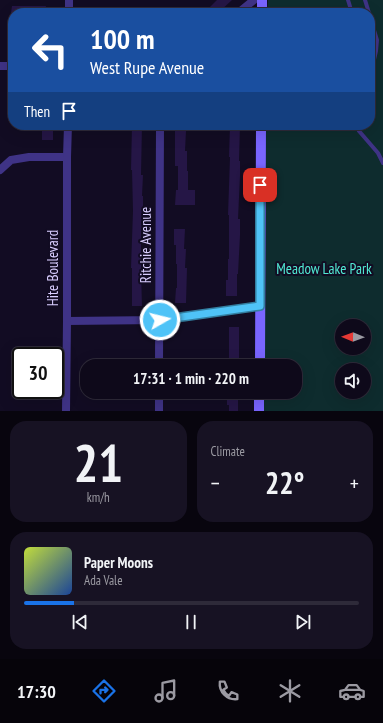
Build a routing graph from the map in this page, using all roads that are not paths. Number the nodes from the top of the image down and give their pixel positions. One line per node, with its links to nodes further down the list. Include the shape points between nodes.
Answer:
1 (254, 0): 2 (street)
2 (244, 8)
3 (375, 33): 4 (lane)
4 (375, 55)
5 (68, 130): 9 (street, Hite Boulevard)
6 (160, 130): 13 (street, Ritchie Avenue)
7 (261, 130): 12 (street)
8 (358, 130): 10 (lane)
9 (67, 157): 11 (street, via 11,160); 14 (street, Hite Boulevard)
10 (383, 163)
11 (0, 170)
12 (260, 306): 13 (street); 16 (street)
13 (160, 320): 14 (street); 15 (street, Ritchie Avenue)
14 (68, 321): 19 (street, Hite Boulevard)
15 (159, 359)
16 (260, 359)
17 (159, 399): 20 (street)
18 (259, 399): 21 (street)
19 (66, 411)
20 (159, 411)
21 (259, 411)

